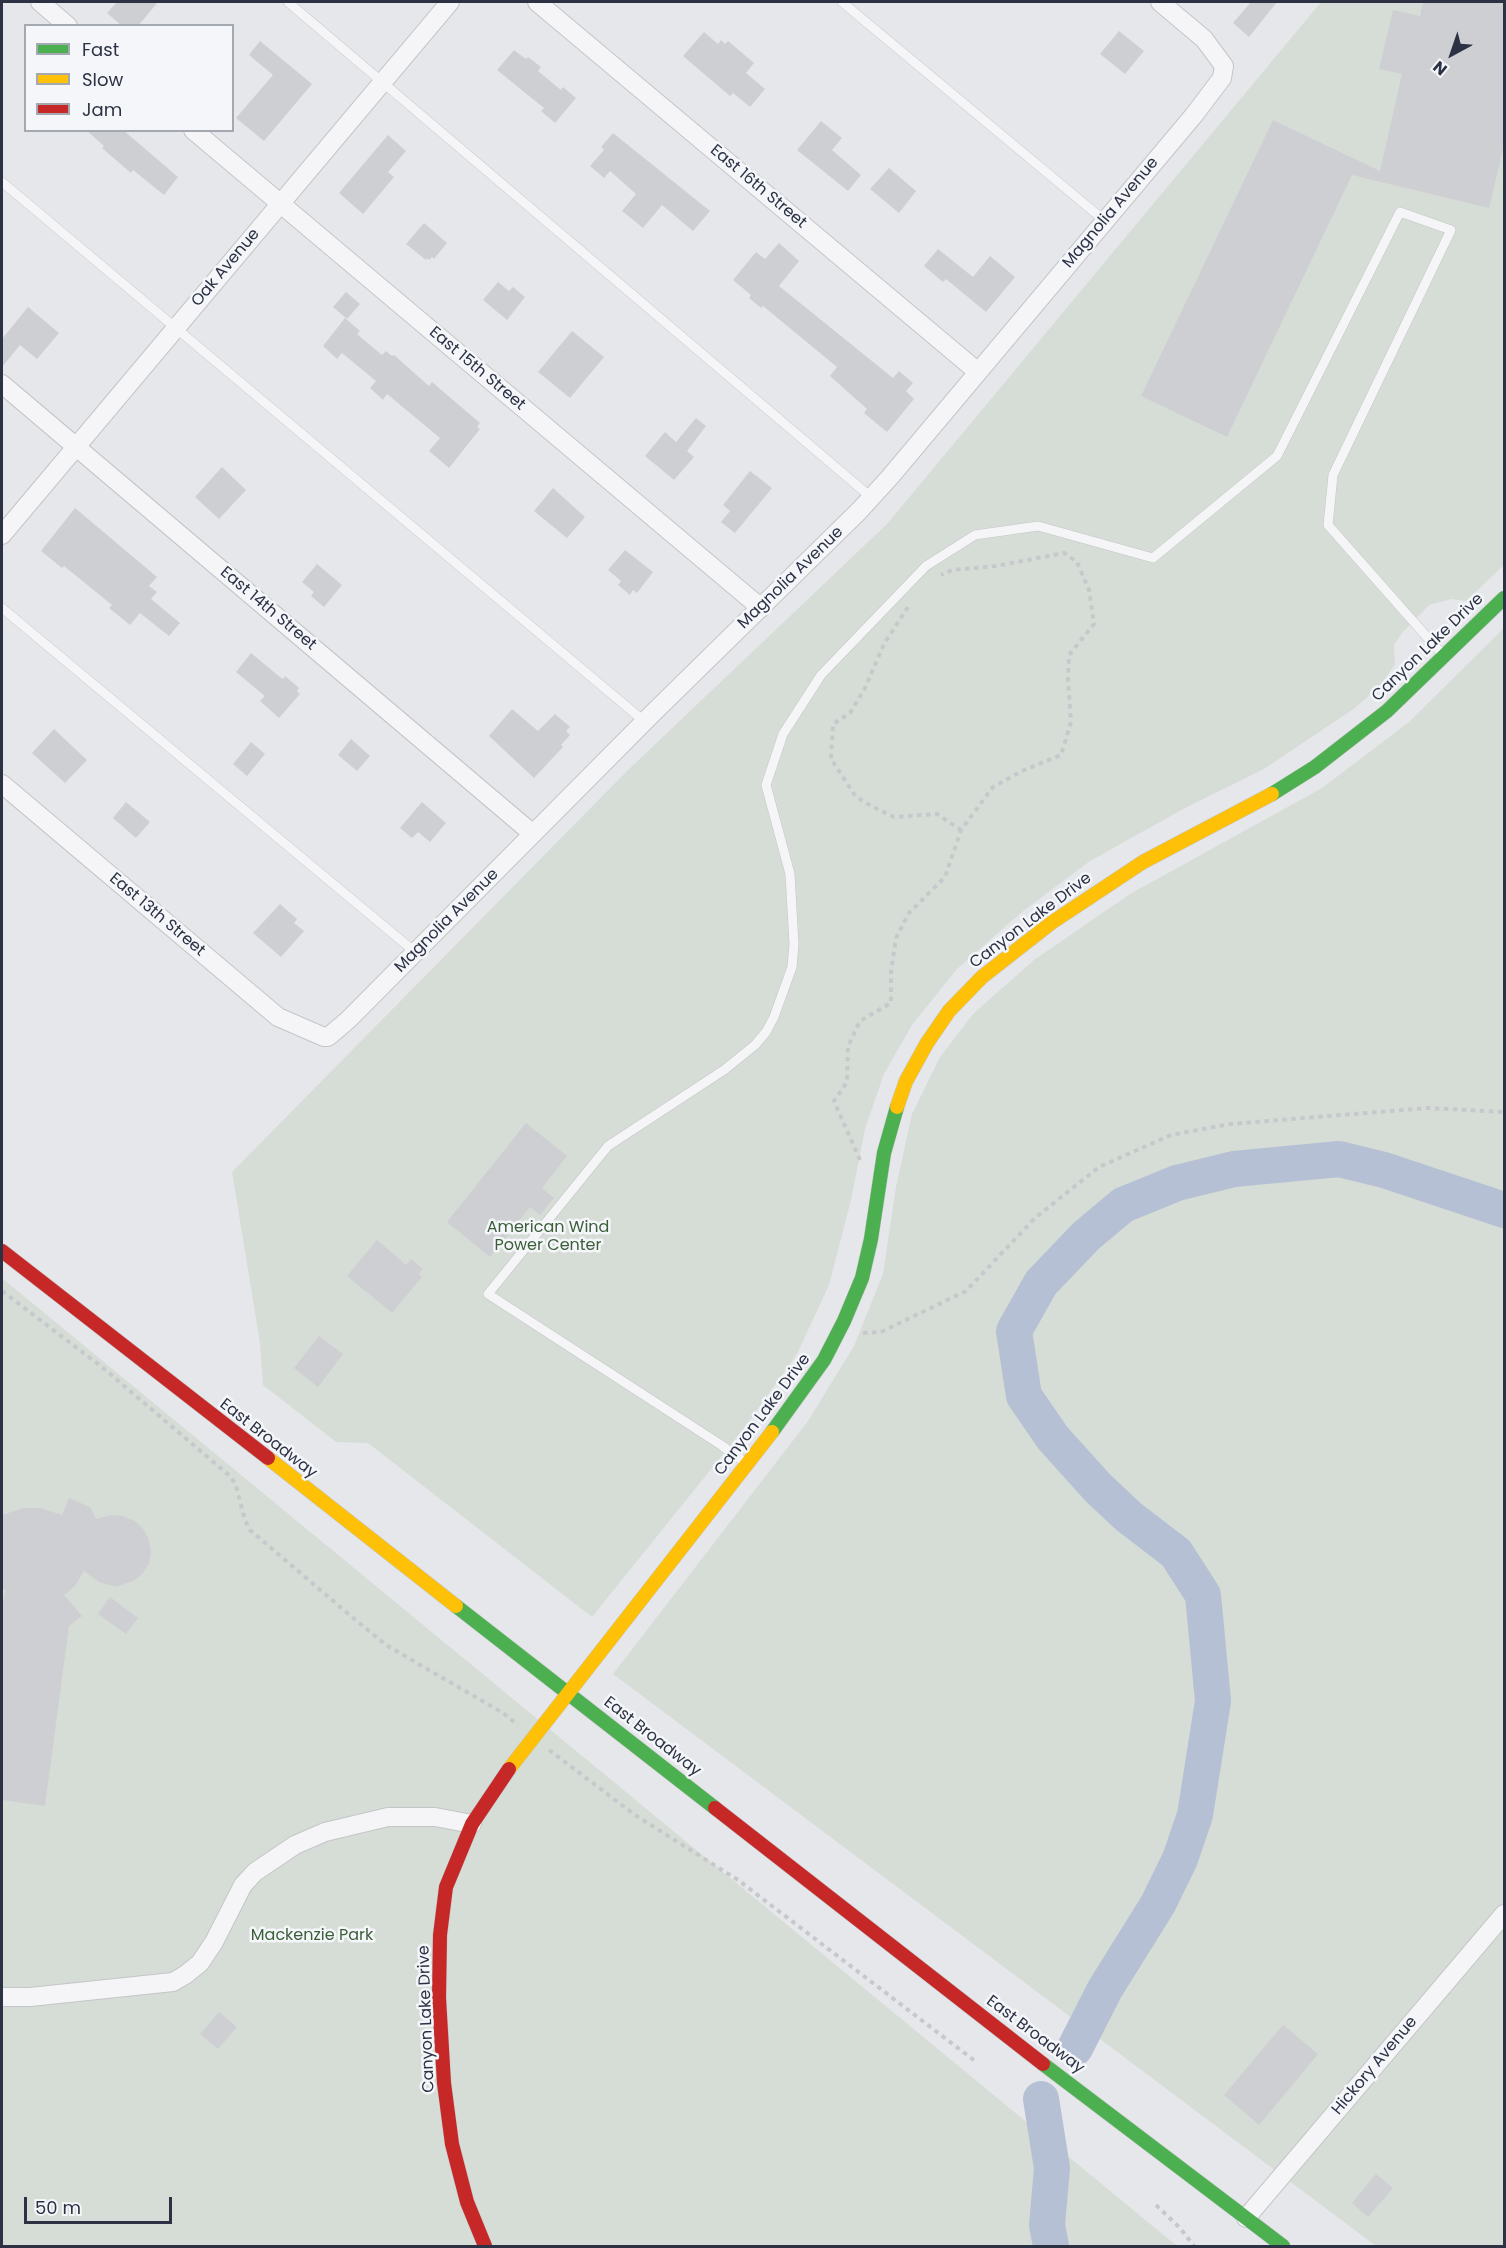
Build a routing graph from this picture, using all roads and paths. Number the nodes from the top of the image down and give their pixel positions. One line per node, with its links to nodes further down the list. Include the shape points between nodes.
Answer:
1 (40, 2): 7 (street)
2 (288, 2): 8 (lane)
3 (450, 2): 8 (street, Oak Avenue)
4 (537, 2): 14 (street, East 16th Street)
5 (842, 2): 12 (lane)
6 (1160, 2): 12 (street, Magnolia Avenue, via 1204,39 1224,66 1221,78)
7 (66, 24)
8 (383, 81): 11 (street, Oak Avenue); 17 (lane)
9 (195, 132): 11 (street, East 15th Street)
10 (2, 182): 13 (lane)
11 (280, 204): 13 (street, Oak Avenue); 23 (street, East 15th Street)
12 (1105, 221): 14 (street, Magnolia Avenue)
13 (176, 328): 16 (street, Oak Avenue); 25 (lane)
14 (978, 372): 17 (street, Magnolia Avenue)
15 (2, 384): 16 (street, East 14th Street)
16 (76, 447): 18 (street, Oak Avenue); 28 (street, East 14th Street)
17 (872, 498): 23 (street, Magnolia Avenue)
18 (2, 535)
19 (932, 579): 27 (path, via 952,570 1064,553 1077,562 1089,590 1094,624 1069,655 1071,722 1061,755 993,787)
20 (1504, 598): 24 (street, Canyon Lake Drive)
21 (914, 601): 27 (path, via 884,644 850,713 833,724 831,759 856,797 873,807 894,817 937,814)
22 (2, 608): 29 (lane)
23 (761, 608): 25 (street, Magnolia Avenue)
24 (1444, 656): 35 (street, Canyon Lake Drive, via 1387,711 1315,767 1095,892 982,977 949,1011 906,1081 893,1118 862,1278); 36 (lane, via 1328,525 1333,476 1451,230 1400,212 1277,456 1153,558 1038,526 975,535 926,566 821,675 783,734 766,784 790,874 794,944 792,968 766,1032 724,1070 608,1146 488,1294)
25 (645, 722): 28 (street, Magnolia Avenue)
26 (2, 784): 30 (street, East 13th Street, via 278,1017)
27 (962, 830): 32 (path, via 945,877 909,913 896,938 891,1003 860,1021 848,1046 847,1082 834,1101)
28 (533, 834): 29 (street, Magnolia Avenue)
29 (415, 952): 30 (street, Magnolia Avenue, via 348,1020 328,1037)
30 (320, 1035)
31 (1504, 1112): 35 (path, via 1427,1108 1230,1124 1171,1135 1099,1167 1035,1218 966,1291 882,1332)
32 (862, 1166)
33 (2, 1251): 37 (street, East Broadway)
34 (2, 1291): 38 (path, via 102,1367 231,1477 250,1530 343,1610 386,1645 503,1713)
35 (838, 1333): 36 (street, Canyon Lake Drive, via 794,1404)
36 (747, 1464): 37 (street, Canyon Lake Drive)
37 (569, 1694): 38 (street, Canyon Lake Drive); 44 (street, East Broadway)
38 (533, 1737): 39 (street, Canyon Lake Drive); 42 (path, via 635,1815 738,1880)
39 (472, 1824): 41 (street, via 435,1817 388,1817 325,1832 295,1845 255,1872 243,1886 200,1963 172,1982); 45 (street, Canyon Lake Drive, via 446,1887 440,1935 440,1998 452,2144 467,2202)
40 (1504, 1914): 44 (street, Hickory Avenue)
41 (2, 1997)
42 (975, 2061)
43 (1156, 2205): 46 (path)
44 (1246, 2218): 47 (street, East Broadway)
45 (485, 2247)
46 (1194, 2247)
47 (1283, 2247)

